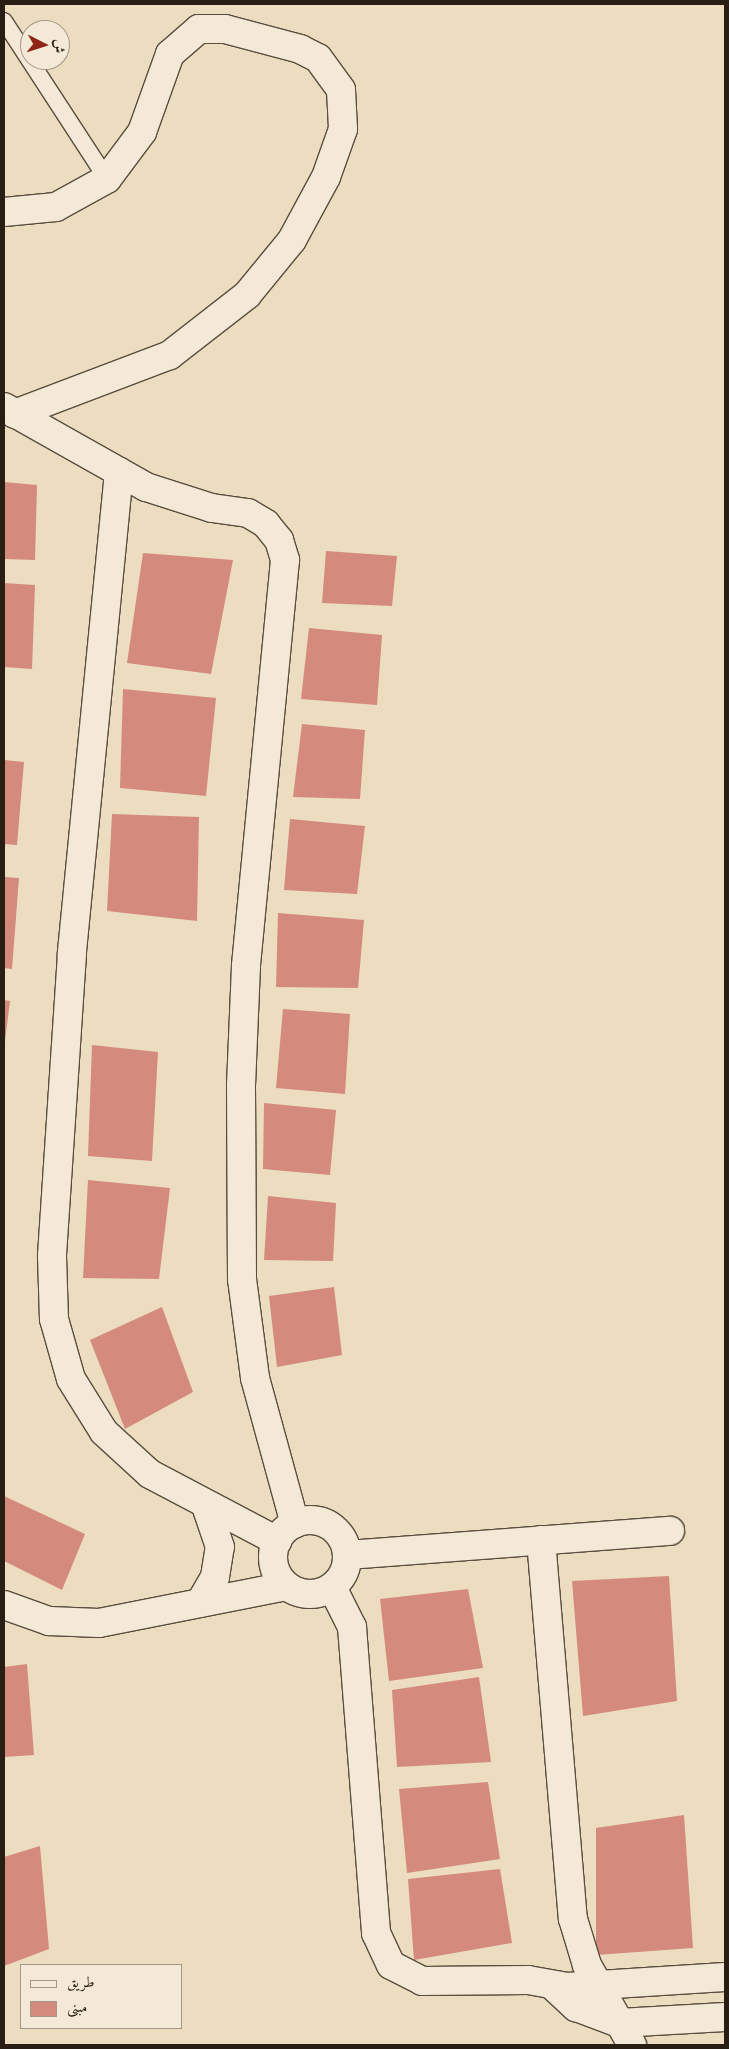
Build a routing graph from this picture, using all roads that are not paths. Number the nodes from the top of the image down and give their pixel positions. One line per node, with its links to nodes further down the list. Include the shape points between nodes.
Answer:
1 (4, 21): 2 (lane)
2 (107, 179): 3 (street, via 56,207); 4 (street, via 142,132 170,54 199,29 225,29 300,50 318,58 341,90 343,129 326,177 292,240 247,295 170,355)
3 (4, 212)
4 (10, 410): 5 (street)
5 (119, 472): 6 (street, via 72,964 52,1256 54,1318 71,1378 104,1432 150,1474); 8 (street, via 175,498 248,513 266,524 279,540 284,560 246,966 241,1086 242,1269 255,1378)
6 (205, 1503): 8 (street); 13 (street, via 220,1547 215,1577)
7 (670, 1531): 9 (street)
8 (286, 1532): 10 (street, via 318,1520 330,1525 345,1543); 11 (street, via 274,1565)
9 (542, 1540): 10 (street); 17 (street, via 573,1919)
10 (348, 1555): 12 (street, via 341,1579)
11 (286, 1586): 12 (street, via 309,1595); 13 (street)
12 (332, 1588): 16 (street, via 353,1635 376,1933 384,1956 400,1972 422,1981 528,1980)
13 (200, 1603): 14 (street, via 99,1623 49,1621)
14 (4, 1605)
15 (725, 1977): 17 (street)
16 (552, 1985): 17 (street); 19 (street, via 576,2007)
17 (597, 1987): 19 (street)
18 (725, 2017): 19 (street)
19 (626, 2034)

